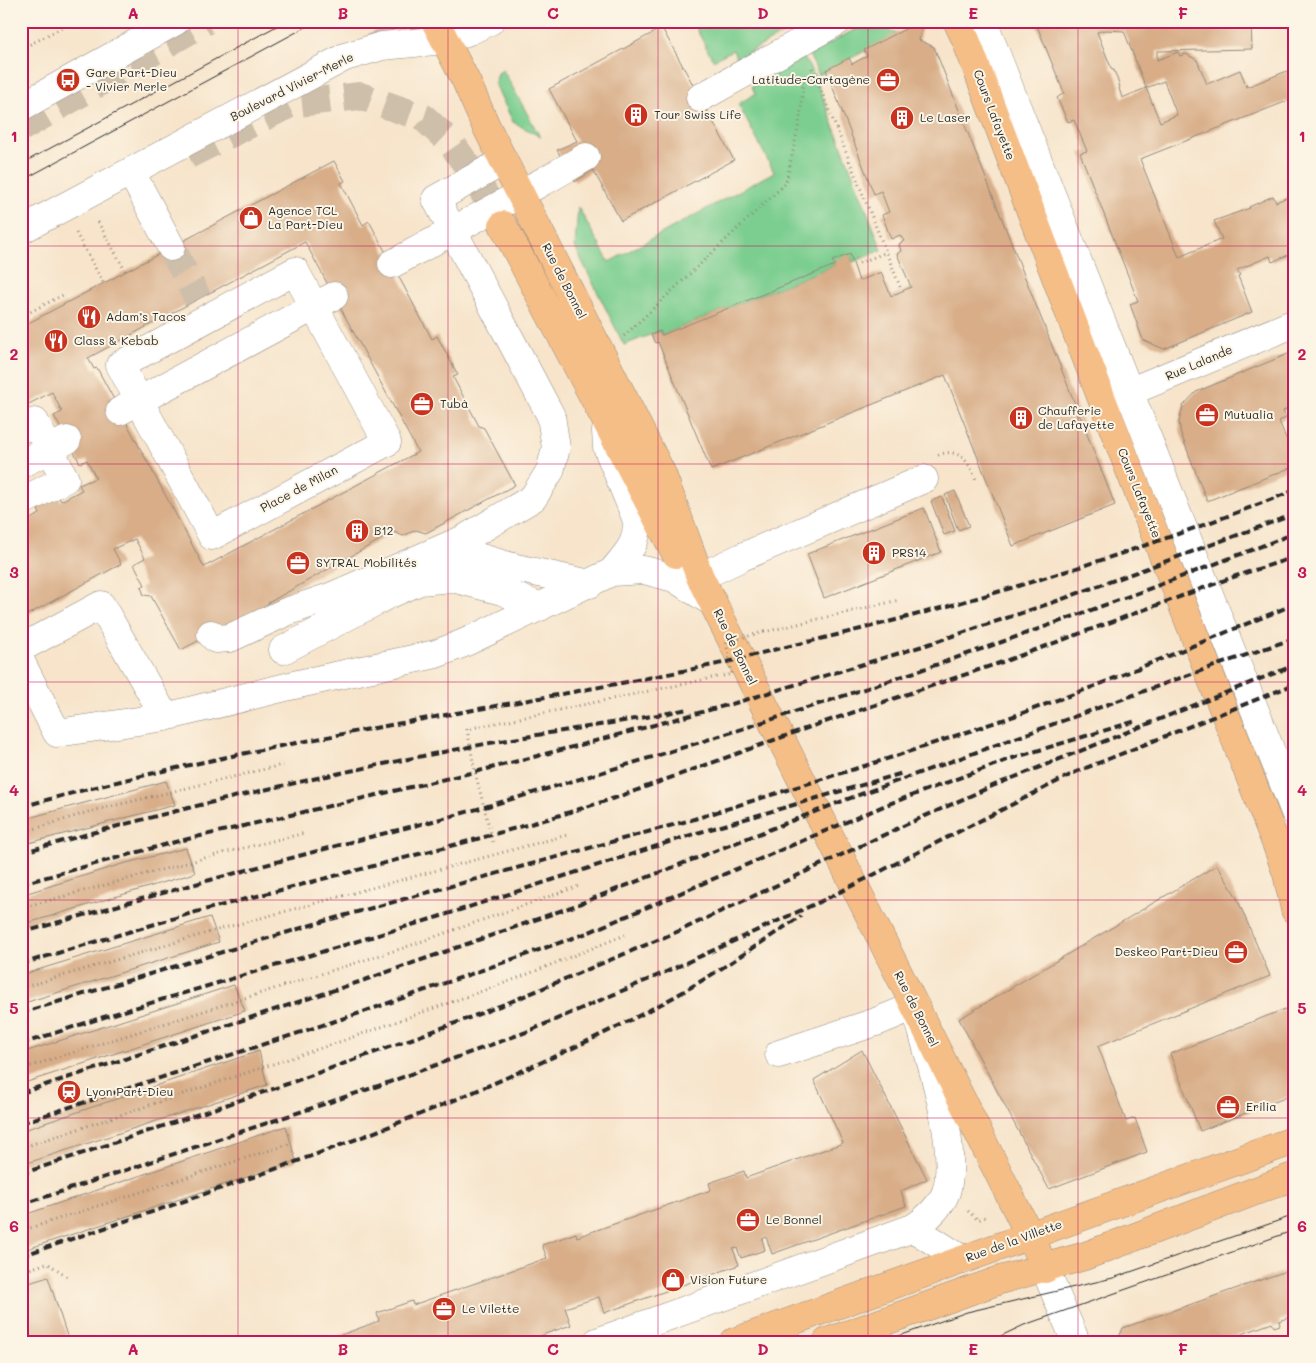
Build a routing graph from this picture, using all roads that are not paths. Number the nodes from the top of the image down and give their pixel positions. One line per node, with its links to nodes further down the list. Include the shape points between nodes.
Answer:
1 (176, 21): 9 (street)
2 (490, 21): 7 (street, Boulevard Vivier-Merle, via 469,31)
3 (838, 21): 8 (street, via 802,50 726,83)
4 (957, 21): 24 (main road, Cours Lafayette)
5 (983, 21): 23 (street)
6 (999, 21): 23 (street)
7 (440, 31): 11 (main road, Rue de Bonnel); 12 (street, Boulevard Vivier-Merle, via 345,57)
8 (700, 98)
9 (21, 107)
10 (586, 157): 13 (street)
11 (504, 162): 13 (main road, Rue de Bonnel); 14 (street, via 436,199)
12 (131, 172): 16 (street, Boulevard Vivier-Merle); 17 (street)
13 (543, 182): 14 (street); 33 (main road, Rue de Bonnel, via 603,358 662,474)
14 (450, 225): 18 (street); 32 (street, via 551,416 556,448 550,471 533,498 464,539)
15 (503, 225): 26 (main road)
16 (21, 230)
17 (171, 247)
18 (392, 264)
19 (324, 302): 20 (street, Place de Milan, via 294,271); 22 (street); 25 (street, Place de Milan, via 387,442 212,536)
20 (203, 309): 22 (street); 25 (street, Place de Milan, via 120,365)
21 (1295, 323): 23 (street, Rue Lalande)
22 (227, 354): 25 (street)
23 (1136, 390): 24 (street, Rue Lalande); 42 (street); 43 (street)
24 (1103, 402): 44 (main road, Cours Lafayette)
25 (130, 406)
26 (606, 420): 33 (main road, via 676,556); 34 (street, via 608,447 638,527 635,544)
27 (21, 429): 28 (street, via 35,422)
28 (58, 445): 29 (street); 31 (street, via 64,479)
29 (21, 464)
30 (924, 480): 33 (street)
31 (21, 502)
32 (426, 554): 34 (street, via 464,553 516,568); 37 (street, via 330,598 286,612 230,638 216,639)
33 (700, 577): 35 (main road, Rue de Bonnel)
34 (601, 578): 35 (street, via 644,570 674,578); 36 (street)
35 (712, 602): 46 (main road, Rue de Bonnel)
36 (540, 607): 39 (street, via 502,591 452,578 420,581); 41 (street, via 436,654)
37 (211, 634)
38 (21, 648): 41 (street, via 101,605)
39 (283, 650)
40 (21, 662): 41 (street, via 57,733)
41 (165, 717)
42 (1295, 776)
43 (1295, 812)
44 (1291, 873): 45 (main road, Cours Lafayette)
45 (1295, 910)
46 (915, 1006): 47 (street); 50 (street, via 945,1119 950,1172 945,1194 928,1218); 51 (main road, Rue de Bonnel)
47 (779, 1054)
48 (1295, 1140): 51 (main road, Rue de la Villette)
49 (1295, 1176): 53 (main road, via 1085,1256)
50 (913, 1228): 52 (street); 54 (street)
51 (1030, 1236): 52 (main road, Rue de la Villette); 53 (main road, Rue de Bonnel)
52 (964, 1260): 55 (main road, Rue de la Villette)
53 (1045, 1268): 56 (main road, via 1000,1280); 57 (street)
54 (597, 1342)
55 (734, 1342)
56 (827, 1342)
57 (1076, 1342)

